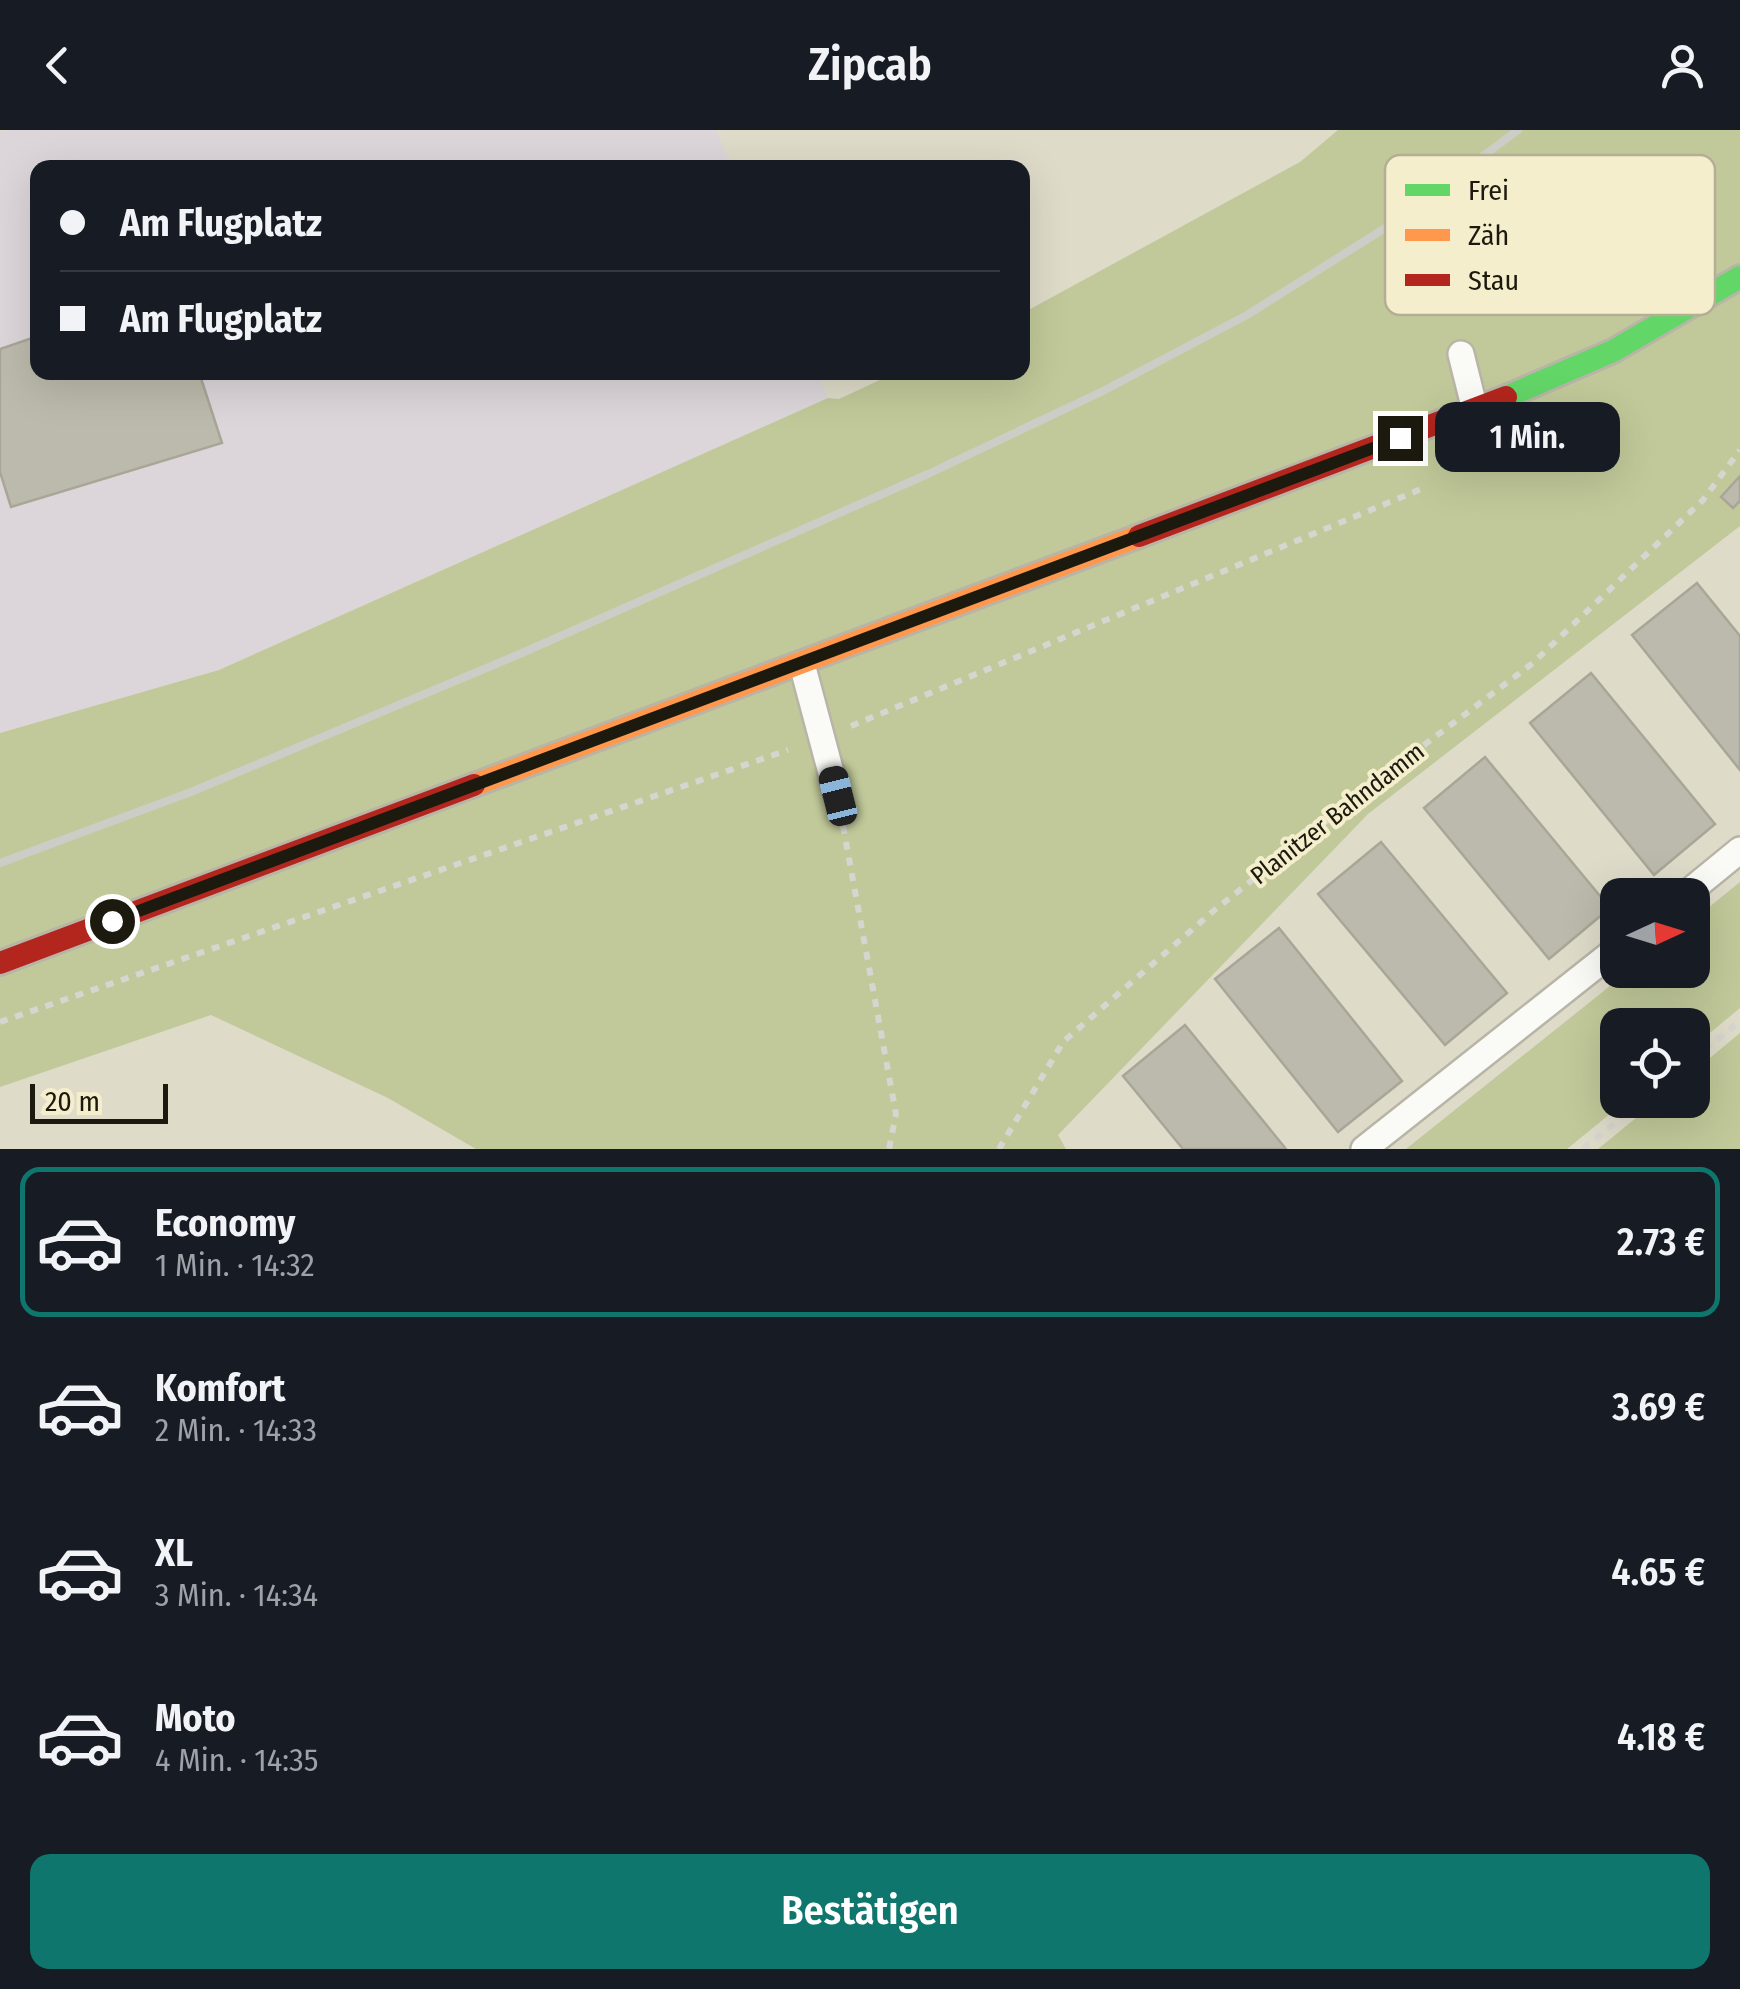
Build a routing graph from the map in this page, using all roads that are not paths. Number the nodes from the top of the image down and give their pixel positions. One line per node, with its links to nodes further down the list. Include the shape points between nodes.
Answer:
1 (1740, 278): 2 (main road)
2 (1715, 292)
3 (1675, 315): 5 (main road, via 1613,350)
4 (1460, 354): 5 (lane)
5 (1475, 410): 6 (main road)
6 (802, 664): 7 (lane); 11 (main road)
7 (838, 796)
8 (1740, 850): 9 (lane)
9 (1706, 878)
10 (1600, 962): 12 (lane)
11 (0, 963)
12 (1364, 1149)

